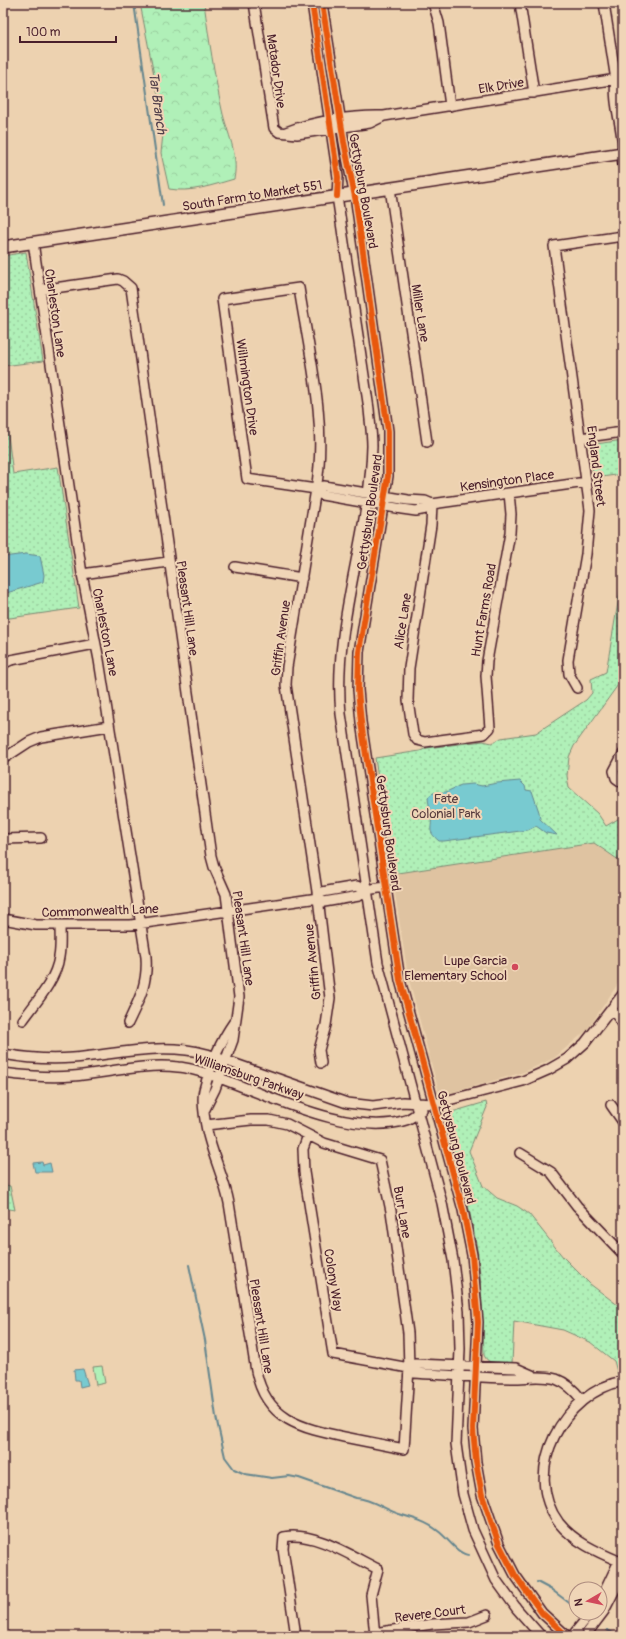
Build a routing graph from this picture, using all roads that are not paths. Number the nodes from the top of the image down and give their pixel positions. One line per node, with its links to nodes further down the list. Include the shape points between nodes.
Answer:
1 (254, 3): 12 (street, Matador Drive, via 272,125 279,132 301,126)
2 (312, 3): 12 (street, Gettysburg Boulevard)
3 (322, 3): 11 (street, Gettysburg Boulevard)
4 (433, 3): 10 (street, via 439,23)
5 (520, 3): 8 (street)
6 (604, 3): 7 (street)
7 (619, 79): 8 (street, Elk Drive); 9 (street); 13 (street, via 614,91 623,141)
8 (534, 93): 10 (street, Elk Drive)
9 (623, 102)
10 (450, 106): 11 (street, Elk Drive, via 384,116 370,123)
11 (341, 124): 12 (street, Elk Drive); 16 (street, Gettysburg Boulevard)
12 (331, 125): 17 (street, Gettysburg Boulevard)
13 (622, 153): 14 (street); 15 (main road, South Farm to Market 551)
14 (623, 165)
15 (390, 188): 16 (main road, South Farm to Market 551); 25 (street, Miller Lane)
16 (354, 194): 17 (main road, South Farm to Market 551); 31 (street, Gettysburg Boulevard, via 387,422 389,465)
17 (338, 196): 19 (main road, South Farm to Market 551); 29 (street, Gettysburg Boulevard, via 370,420 372,444)
18 (623, 236): 24 (street, England Street, via 554,246)
19 (33, 242): 20 (main road, South Farm to Market 551); 21 (street, Charleston Lane)
20 (3, 247)
21 (40, 290): 35 (street, Pleasant Hill Lane, via 118,279 131,288); 37 (street, Charleston Lane)
22 (222, 299): 26 (street, Willmington Drive); 28 (street, Griffin Avenue, via 299,288 320,431 321,453)
23 (623, 432): 24 (street)
24 (580, 438): 27 (street, England Street)
25 (428, 442)
26 (247, 479): 28 (street, Kensington Place)
27 (586, 482): 30 (street, Kensington Place); 41 (street, England Street, via 590,510 589,534 568,660 569,674)
28 (316, 489): 29 (street, Kensington Place, via 324,486); 32 (street, Kensington Place, via 322,495); 38 (street, Griffin Avenue)
29 (367, 493): 31 (street, Kensington Place); 32 (street, Gettysburg Boulevard)
30 (509, 493): 33 (street, Kensington Place); 43 (street, Hunt Farms Road, via 510,533 487,661 491,725 484,734 425,742)
31 (384, 496): 33 (street, Kensington Place); 34 (street, Gettysburg Boulevard)
32 (365, 504): 34 (street, Kensington Place); 50 (street, Gettysburg Boulevard, via 342,641 339,681 341,714)
33 (432, 504): 34 (street, Kensington Place, via 426,509 416,511); 43 (street, Alice Lane, via 409,668 408,700 413,734)
34 (383, 506): 49 (street, Gettysburg Boulevard, via 359,652 358,681 361,722)
35 (168, 562): 37 (street); 52 (street, Pleasant Hill Lane, via 211,856)
36 (235, 567): 38 (street)
37 (82, 574): 39 (street, Charleston Lane)
38 (302, 578): 51 (street, Griffin Avenue, via 286,685)
39 (95, 644): 40 (street); 42 (street, Charleston Lane)
40 (3, 664)
41 (577, 688)
42 (109, 726): 45 (street, via 41,737); 54 (street, Charleston Lane)
43 (418, 740)
44 (623, 754): 46 (street, via 614,771 616,778)
45 (3, 759)
46 (623, 783)
47 (41, 838): 48 (street)
48 (3, 839)
49 (386, 887): 50 (street, Commonwealth Lane); 73 (street, Gettysburg Boulevard, via 400,980)
50 (366, 890): 51 (street, Commonwealth Lane, via 359,896 324,902); 72 (street, Gettysburg Boulevard, via 378,963)
51 (318, 898): 52 (street, Commonwealth Lane); 67 (street, Griffin Avenue, via 330,998 319,1050)
52 (230, 911): 54 (street, Commonwealth Lane); 60 (street, Pleasant Hill Lane, via 239,997)
53 (3, 919): 55 (street, Commonwealth Lane, via 29,925)
54 (142, 924): 55 (street, Commonwealth Lane); 61 (street, Charleston Lane, via 147,973 143,991)
55 (60, 925): 59 (street, via 59,957 55,970)
56 (623, 994): 57 (street, Williamsburg Parkway)
57 (612, 1010): 58 (street); 62 (street); 73 (street, Williamsburg Parkway, via 585,1043 567,1059 548,1070 522,1081)
58 (623, 1013)
59 (23, 1020)
60 (234, 1022): 64 (street, Pleasant Hill Lane, via 222,1039); 66 (street, Pleasant Hill Lane)
61 (128, 1023)
62 (623, 1024)
63 (3, 1054): 65 (street, Williamsburg Parkway)
64 (216, 1057): 65 (street, Williamsburg Parkway, via 162,1048); 66 (street, Williamsburg Parkway); 69 (street, Pleasant Hill Lane)
65 (42, 1059): 70 (street)
66 (226, 1061): 71 (street, Pleasant Hill Lane); 72 (street, Williamsburg Parkway, via 347,1103 373,1106)
67 (321, 1063)
68 (3, 1073): 70 (street, Williamsburg Parkway)
69 (209, 1075): 70 (street, Williamsburg Parkway, via 188,1068 170,1066 71,1076); 71 (street, Williamsburg Parkway); 75 (street, Pleasant Hill Lane, via 204,1090)
70 (42, 1076)
71 (219, 1078): 75 (street, Pleasant Hill Lane); 76 (street, Williamsburg Parkway, via 314,1113 341,1120 388,1123 407,1120)
72 (415, 1103): 73 (street, Williamsburg Parkway); 76 (street, Gettysburg Boulevard)
73 (433, 1104): 76 (street, Williamsburg Parkway); 83 (street, Gettysburg Boulevard, via 463,1210 472,1255 477,1310)
74 (611, 1105): 77 (street)
75 (205, 1110): 78 (street, Pleasant Hill Lane)
76 (418, 1113): 82 (street, Gettysburg Boulevard, via 442,1204 453,1260 459,1312)
77 (623, 1122)
78 (206, 1125): 79 (street, Burr Lane, via 269,1120 287,1124); 90 (street, Pleasant Hill Lane, via 228,1198 256,1371 260,1388 267,1401 283,1417 302,1427)
79 (308, 1135): 84 (street, Burr Lane, via 380,1160 390,1205 404,1299); 84 (street, Colony Way, via 303,1149 304,1172 333,1354)
80 (520, 1152): 81 (street, via 551,1172 577,1206)
81 (623, 1254)
82 (460, 1366): 83 (street, Colony Way); 84 (street, Colony Way, via 414,1364); 85 (street, Gettysburg Boulevard)
83 (477, 1366): 86 (street, Gettysburg Boulevard); 87 (street, Colony Way, via 516,1368)
84 (409, 1368): 85 (street, Colony Way, via 414,1373); 90 (street, Burr Lane)
85 (459, 1376): 86 (street, Colony Way); 98 (street, Gettysburg Boulevard, via 457,1461 473,1530 499,1585)
86 (477, 1376): 87 (street, Colony Way); 99 (street, Gettysburg Boulevard, via 474,1444 478,1478 487,1512 499,1544 515,1575 542,1612)
87 (534, 1376): 89 (street, Colony Way, via 557,1380 575,1391)
88 (623, 1381): 89 (street)
89 (582, 1400): 91 (street, via 558,1428 550,1445 545,1465 547,1497 552,1512 568,1534)
90 (404, 1449)
91 (621, 1562): 93 (street)
92 (623, 1574): 101 (street, via 608,1605)
93 (608, 1586)
94 (487, 1615): 96 (street, Revere Court, via 469,1622 432,1624)
95 (584, 1621): 100 (street)
96 (374, 1635): 97 (street, via 371,1595 378,1569 309,1537 294,1535 284,1537 283,1549)
97 (296, 1636)
98 (541, 1636)
99 (567, 1636)
100 (572, 1636)
101 (585, 1636)

